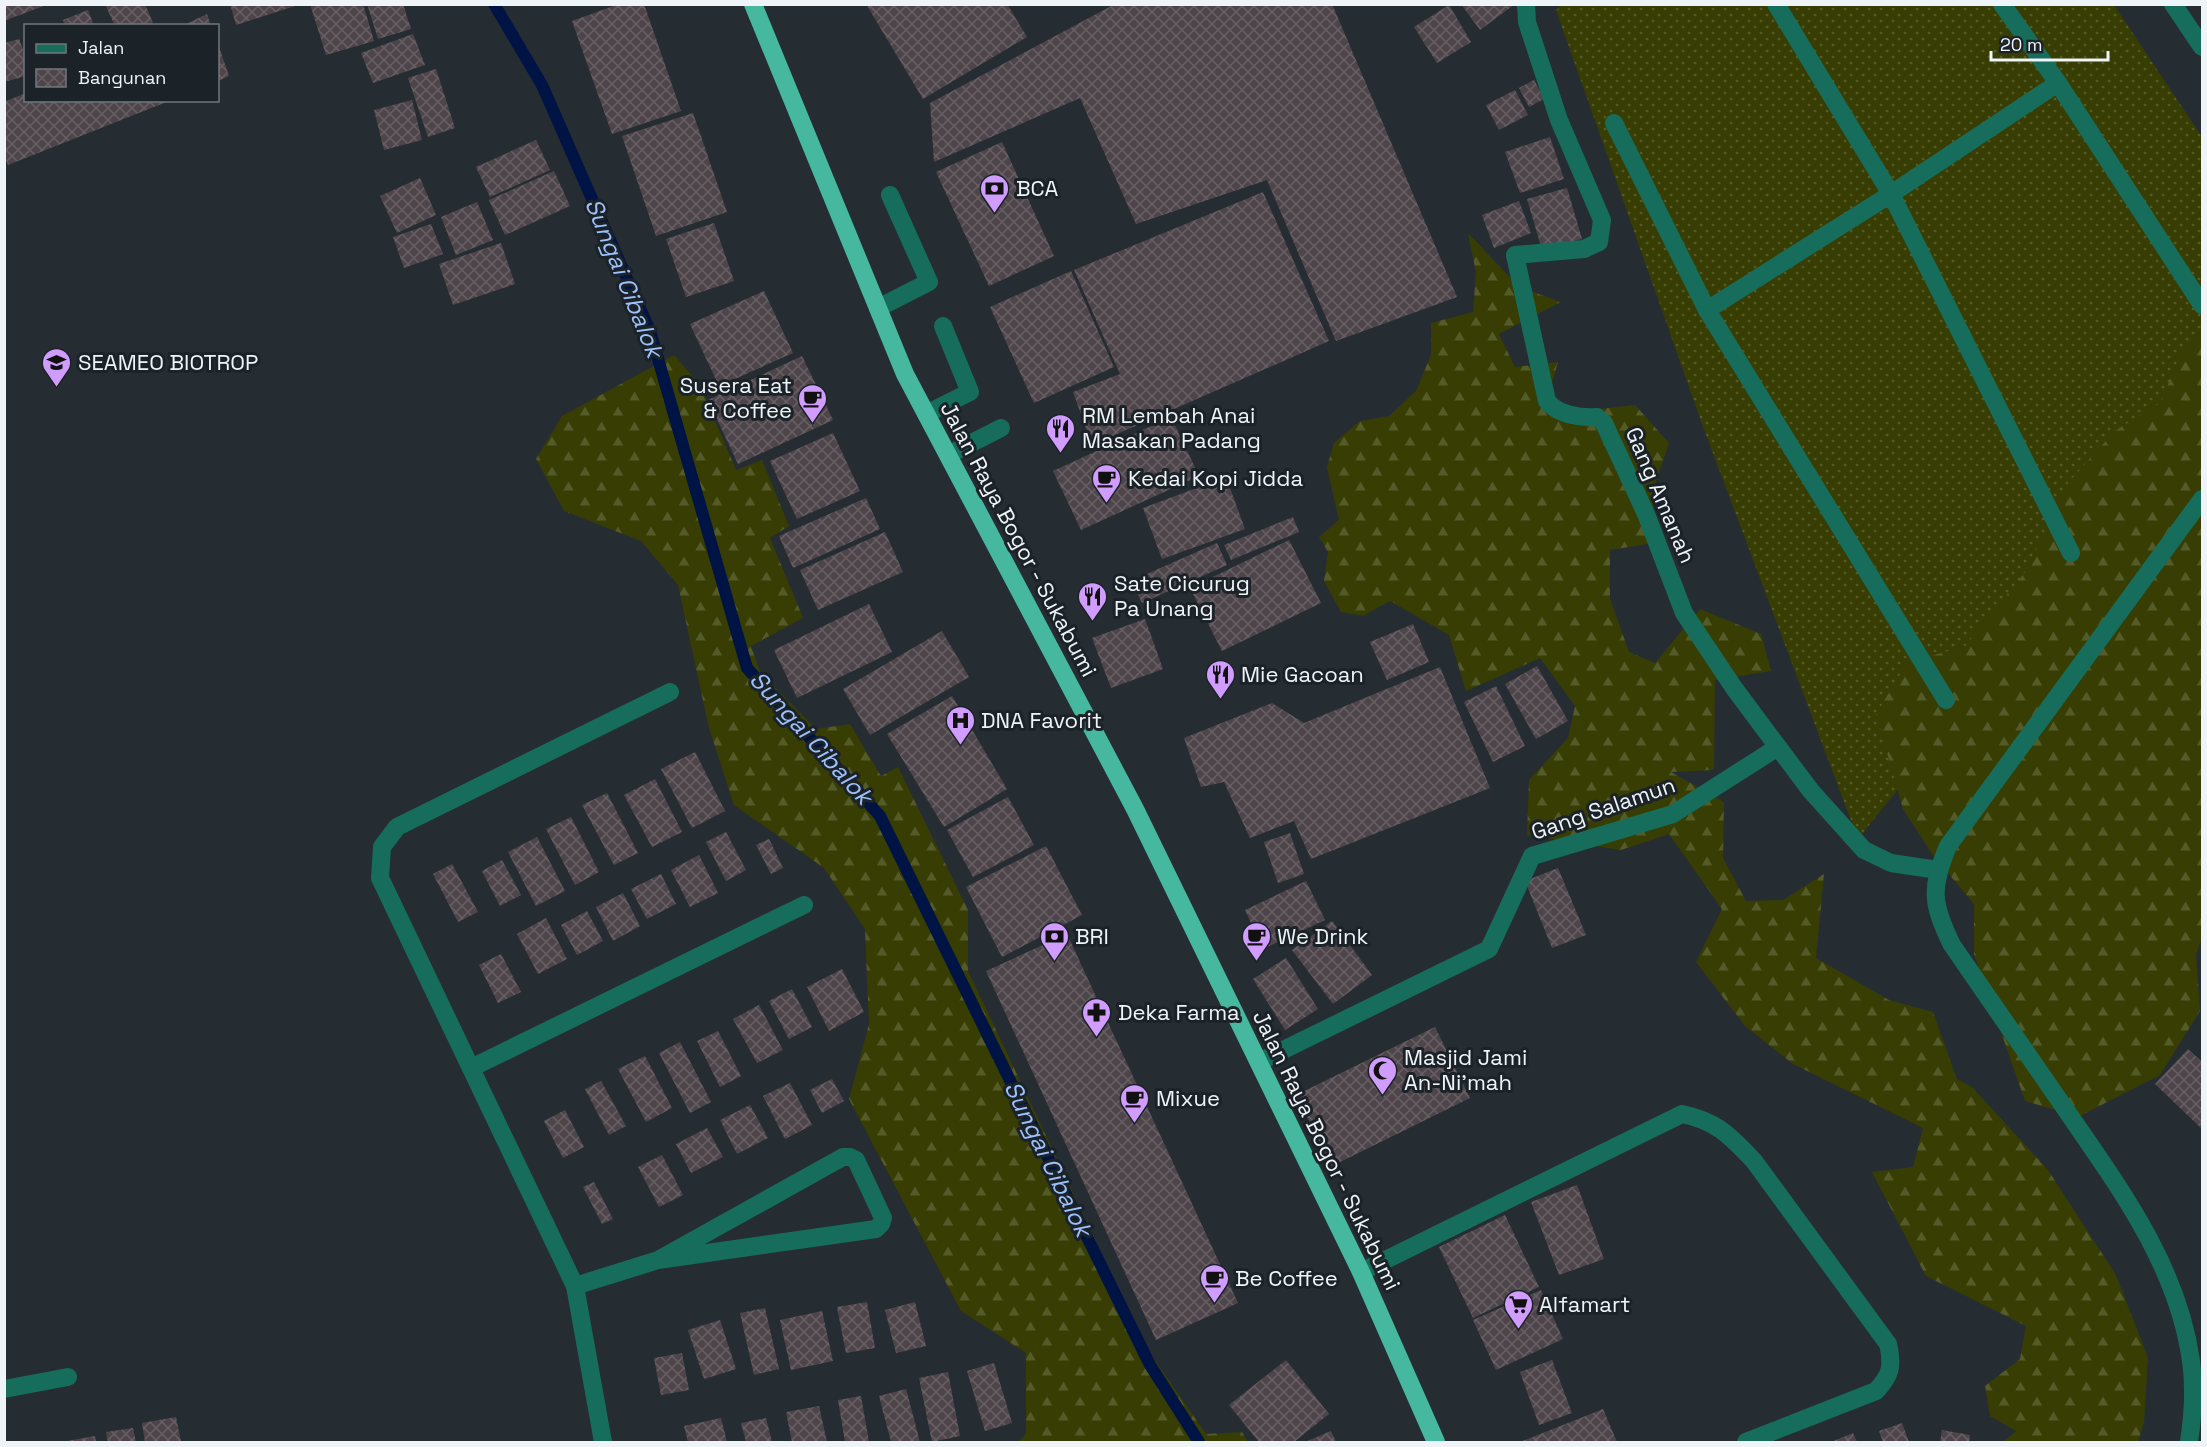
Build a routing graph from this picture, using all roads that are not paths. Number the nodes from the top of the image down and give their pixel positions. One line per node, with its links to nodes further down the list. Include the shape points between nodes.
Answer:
1 (753, 4): 12 (highway, Jalan Raya Bogor - Sukabumi)
2 (1526, 4): 22 (street, Gang Amanah, via 1527,22 1559,120 1602,220 1599,242 1584,249 1515,255 1547,401 1552,407 1581,418 1597,417 1604,423 1646,514 1684,613)
3 (1776, 4): 9 (street)
4 (2002, 4): 7 (street)
5 (2173, 4): 6 (street)
6 (2202, 47)
7 (2058, 83): 9 (street); 11 (street)
8 (1614, 123): 13 (street)
9 (1891, 194): 13 (street); 19 (street)
10 (890, 195): 12 (street, via 929,282)
11 (2202, 305)
12 (878, 308): 15 (highway, Jalan Raya Bogor - Sukabumi)
13 (1707, 310): 21 (street)
14 (943, 326): 15 (street, via 970,392)
15 (926, 414): 17 (highway, Jalan Raya Bogor - Sukabumi)
16 (1001, 428): 17 (street)
17 (948, 455): 25 (highway, Jalan Raya Bogor - Sukabumi, via 1135,809)
18 (2202, 499): 23 (street, via 1948,846)
19 (2071, 553)
20 (670, 692): 26 (street, via 397,827 382,847 380,878)
21 (1946, 700)
22 (1778, 747): 23 (street, Gang Amanah, via 1810,791 1863,850 1891,863); 25 (street, Gang Salamun, via 1673,814 1532,856 1489,948)
23 (1938, 870): 35 (street, via 1934,894 1940,921 1953,945 2128,1200 2158,1255 2179,1309 2191,1360 2193,1410)
24 (804, 905): 26 (street)
25 (1259, 1062): 28 (highway, Jalan Raya Bogor - Sukabumi)
26 (471, 1068): 29 (street)
27 (658, 1260): 27 (street, via 843,1157 856,1160 883,1218 876,1229); 29 (street)
28 (1361, 1272): 33 (highway, Jalan Raya Bogor - Sukabumi); 34 (street, via 1682,1114 1711,1122 1754,1161 1888,1344 1891,1358 1890,1370 1875,1391)
29 (575, 1286): 32 (street)
30 (68, 1377): 31 (street)
31 (4, 1389)
32 (603, 1443)
33 (1436, 1443)
34 (1746, 1443)
35 (2189, 1443)

